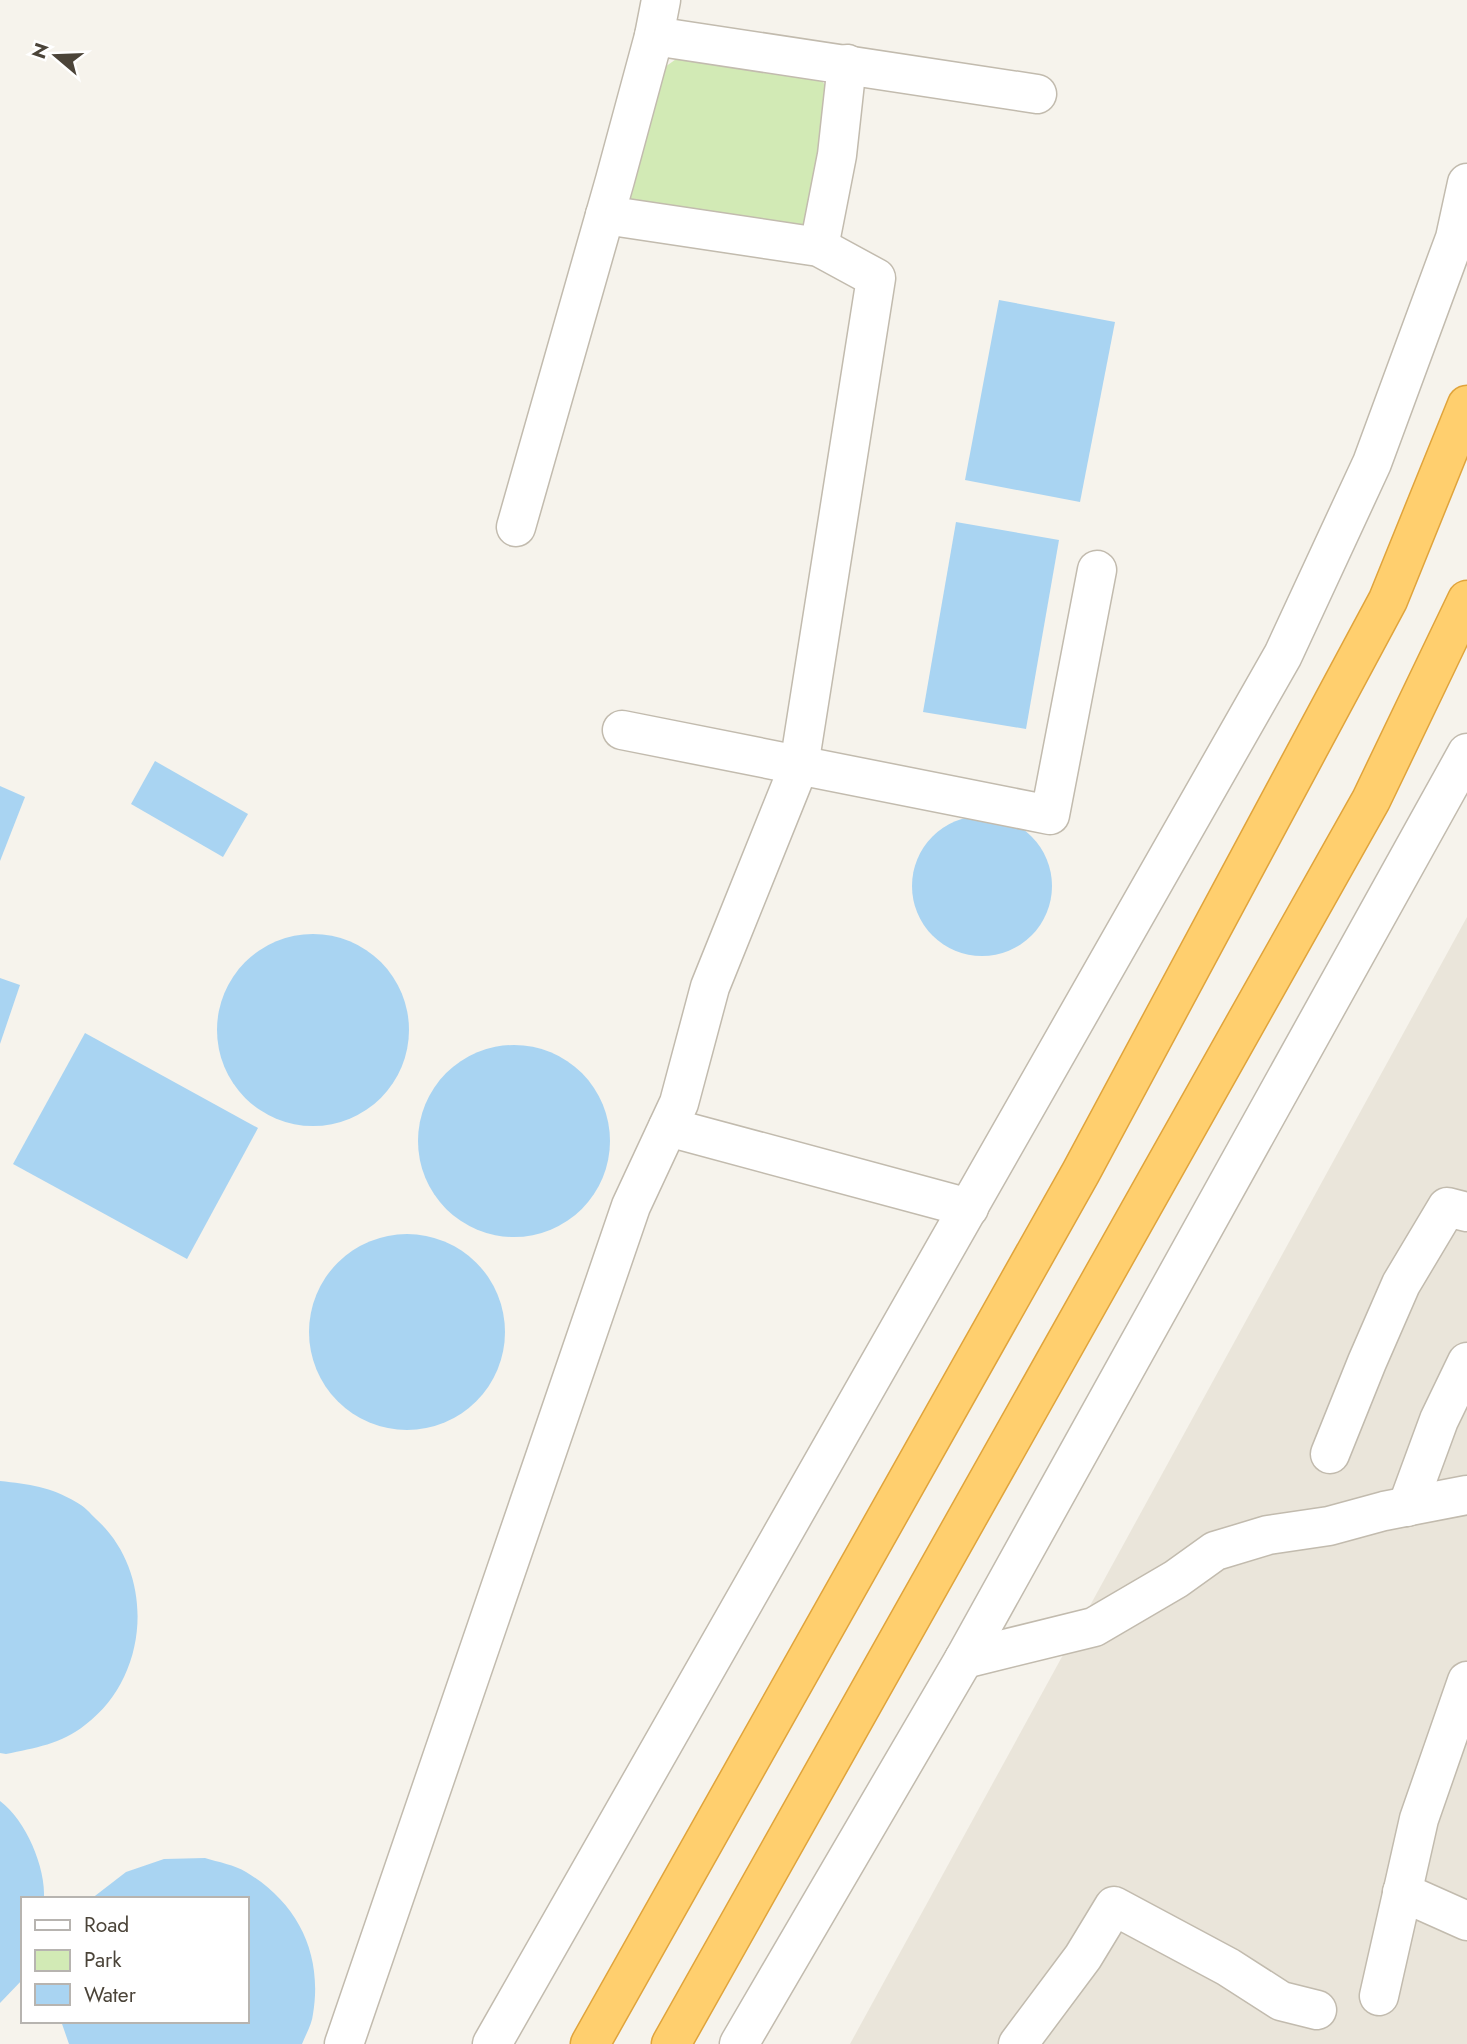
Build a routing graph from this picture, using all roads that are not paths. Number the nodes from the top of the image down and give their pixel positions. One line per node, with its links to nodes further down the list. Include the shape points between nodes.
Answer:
1 (658, 18): 2 (street); 5 (street)
2 (847, 64): 3 (street); 6 (street, via 837,155)
3 (1037, 94)
4 (1467, 183): 15 (street, via 1455,238 1372,463 1283,655)
5 (605, 215): 6 (street); 8 (street)
6 (819, 247): 13 (street, via 876,278)
7 (1467, 405): 29 (highway, via 1388,600 1081,1172)
8 (516, 527)
9 (1097, 570): 13 (street, via 1050,815)
10 (1467, 600): 30 (highway, via 1371,800)
11 (622, 730): 13 (street)
12 (1467, 753): 21 (street)
13 (799, 766): 14 (street, via 710,987)
14 (668, 1127): 15 (street); 27 (street, via 631,1206)
15 (969, 1208): 28 (street)
16 (1467, 1212): 18 (street, via 1447,1207 1401,1284)
17 (1467, 1362): 20 (street, via 1439,1420)
18 (1330, 1454)
19 (1467, 1495): 20 (street)
20 (1407, 1507): 21 (street, via 1268,1535 1214,1551 1094,1627)
21 (964, 1658): 31 (street)
22 (1467, 1681): 23 (street, via 1419,1819)
23 (1402, 1892): 24 (street); 25 (street)
24 (1467, 1921)
25 (1379, 1996)
26 (1317, 2010): 32 (street, via 1281,2001 1114,1906 1083,1957)
27 (344, 2044)
28 (492, 2044)
29 (590, 2044)
30 (671, 2044)
31 (739, 2044)
32 (1018, 2044)

